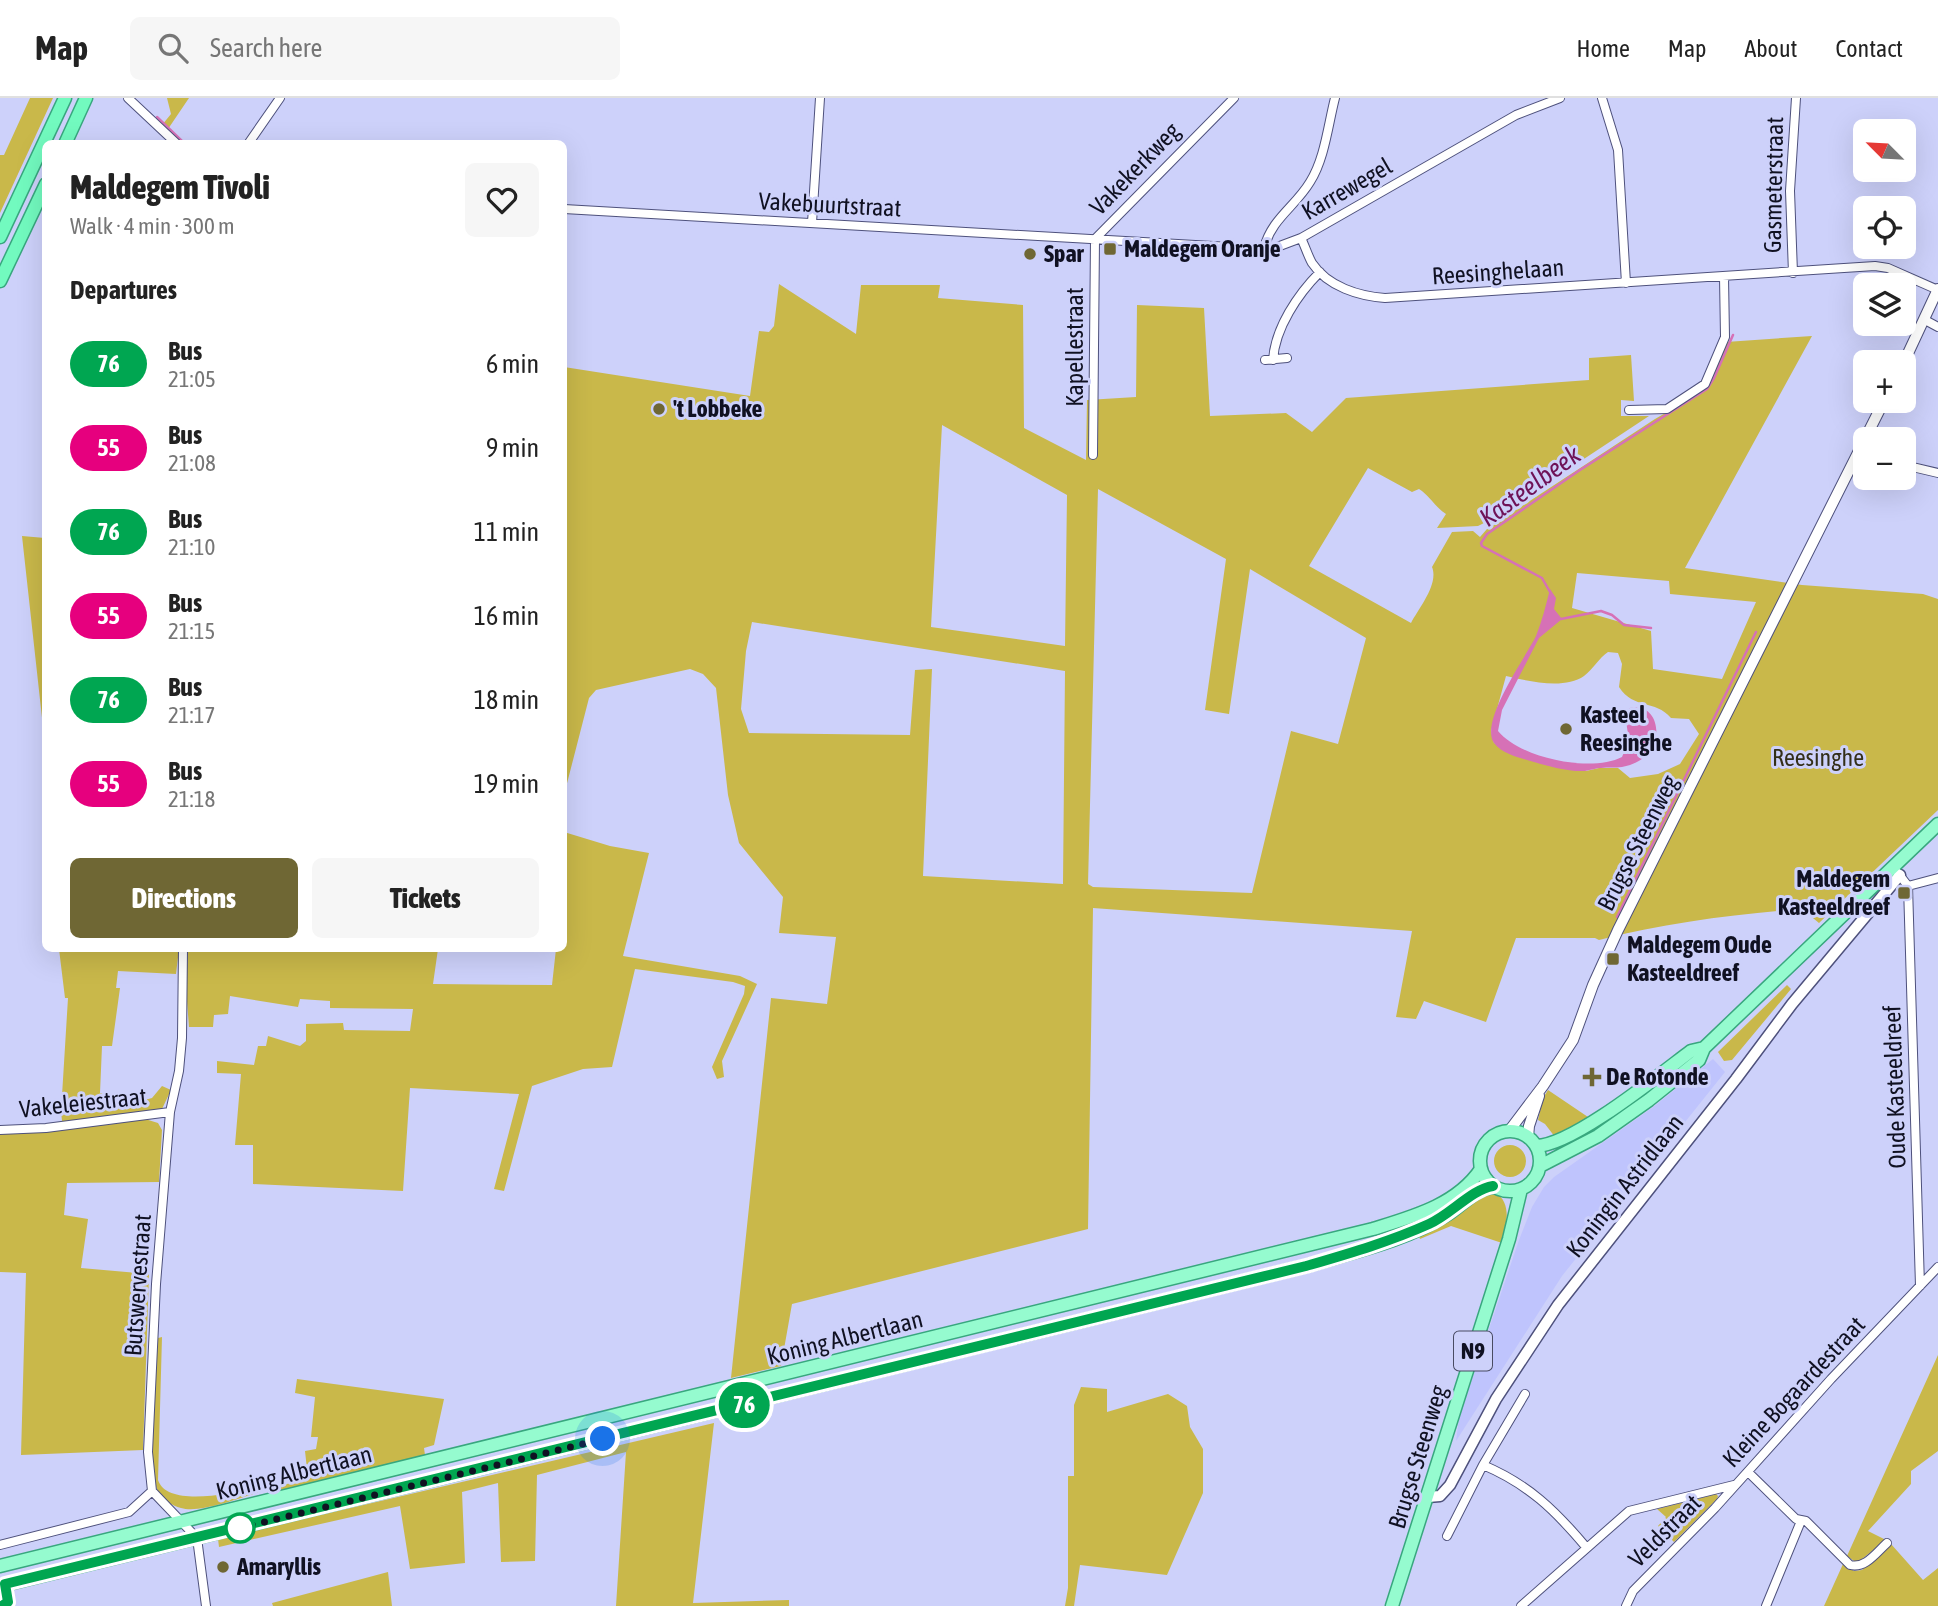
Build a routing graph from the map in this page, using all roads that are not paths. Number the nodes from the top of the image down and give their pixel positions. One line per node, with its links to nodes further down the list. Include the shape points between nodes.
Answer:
1 (65, 98): 12 (highway)
2 (86, 98): 13 (highway)
3 (128, 98): 14 (street)
4 (280, 98): 15 (street)
5 (820, 98): 19 (street)
6 (1234, 98): 22 (street, Vakekerkweg)
7 (1335, 98): 23 (street, via 1310,182 1271,228)
8 (1560, 98): 11 (street, Karrewegel)
9 (1602, 98): 28 (street, via 1618,150)
10 (1796, 98): 25 (street, Gasmeterstraat, via 1790,191)
11 (1545, 101): 21 (street, Karrewegel)
12 (45, 140)
13 (67, 140)
14 (173, 140)
15 (251, 140)
16 (42, 147): 20 (highway)
17 (42, 192): 27 (highway)
18 (567, 209): 19 (street, Vakebuurtstraat)
19 (812, 223): 22 (street, Vakebuurtstraat)
20 (0, 237)
21 (1301, 238): 23 (street, Karrewegel); 24 (street, Reesinghelaan)
22 (1095, 239): 23 (street, Karrewegel); 35 (street, Kapellestraat)
23 (1264, 248)
24 (1320, 272): 28 (street, Reesinghelaan, via 1353,292 1385,298); 33 (street, via 1277,336 1269,360)
25 (1793, 273): 26 (street, Reesinghelaan); 29 (street, Reesinghelaan, via 1875,266)
26 (1724, 277): 28 (street, Reesinghelaan); 34 (street, via 1725,337 1705,384 1667,409)
27 (0, 281)
28 (1626, 283)
29 (1938, 290): 30 (street)
30 (1925, 320): 31 (street); 32 (street)
31 (1938, 327)
32 (1910, 350)
33 (1287, 358)
34 (1629, 410)
35 (1093, 455)
36 (1916, 468): 38 (street)
37 (1853, 471): 45 (street, Brugse Steenweg, via 1607,953 1573,1040)
38 (1938, 473)
39 (1938, 824): 40 (main road, Koningin Astridlaan)
40 (1897, 872): 42 (street); 44 (main road, Koningin Astridlaan); 62 (main road, Koningin Astridlaan, via 1558,1305 1496,1399 1450,1485 1440,1496)
41 (1938, 878): 42 (street)
42 (1908, 886): 56 (street, Oude Kasteeldreef)
43 (183, 952): 46 (street, Butswervestraat, via 182,1038)
44 (1704, 1048): 49 (main road, Koningin Astridlaan, via 1690,1051 1614,1108 1556,1143); 50 (main road, Koningin Astridlaan, via 1699,1060 1639,1107 1598,1136)
45 (1543, 1086): 48 (street, Brugse Steenweg); 49 (street, Brugse Steenweg, via 1531,1119)
46 (170, 1112): 47 (street, Vakeleiestraat, via 46,1128); 61 (street, Butswervestraat, via 148,1452)
47 (0, 1129)
48 (1509, 1131): 49 (main road); 51 (main road, Brugse Steenweg, via 1488,1140 1481,1154)
49 (1532, 1141): 50 (main road, Brugse Steenweg)
50 (1540, 1166): 53 (main road, Brugse Steenweg)
51 (1481, 1169): 52 (main road, Brugse Steenweg); 64 (main road, Koning Albertlaan, via 1437,1207 1373,1229)
52 (1499, 1189): 53 (main road); 54 (main road, Brugse Steenweg / N9, via 1510,1208); 66 (main road, Koning Albertlaan, via 1482,1189 1446,1216 1412,1232 1306,1266)
53 (1521, 1189): 54 (main road, Brugse Steenweg / N9)
54 (1509, 1239): 62 (main road, Brugse Steenweg / N9)
55 (1938, 1267): 56 (street, Kleine Bogaardestraat)
56 (1920, 1286): 59 (street, Kleine Bogaardestraat)
57 (1525, 1394): 58 (street)
58 (1483, 1465): 65 (street); 69 (street, via 1534,1493)
59 (1748, 1472): 60 (street, Kleine Bogaardestraat); 63 (street)
60 (1735, 1485): 69 (street, Kleine Bogaardestraat, via 1629,1511); 76 (street, Veldstraat, via 1633,1591)
61 (152, 1491): 64 (street); 68 (street, via 129,1512)
62 (1428, 1497): 74 (main road, Brugse Steenweg / N9)
63 (1801, 1521): 67 (street, via 1855,1567); 77 (street)
64 (181, 1523): 66 (street); 70 (main road, Koning Albertlaan)
65 (1447, 1536)
66 (197, 1538): 71 (main road, Koning Albertlaan); 73 (street)
67 (1887, 1543)
68 (0, 1545)
69 (1586, 1547): 75 (street, Kleine Bogaardestraat)
70 (0, 1566)
71 (3, 1585): 72 (street, Koning Albertlaan, via 8,1602)
72 (2, 1606)
73 (205, 1606)
74 (1392, 1606)
75 (1521, 1606)
76 (1626, 1606)
77 (1766, 1606)

